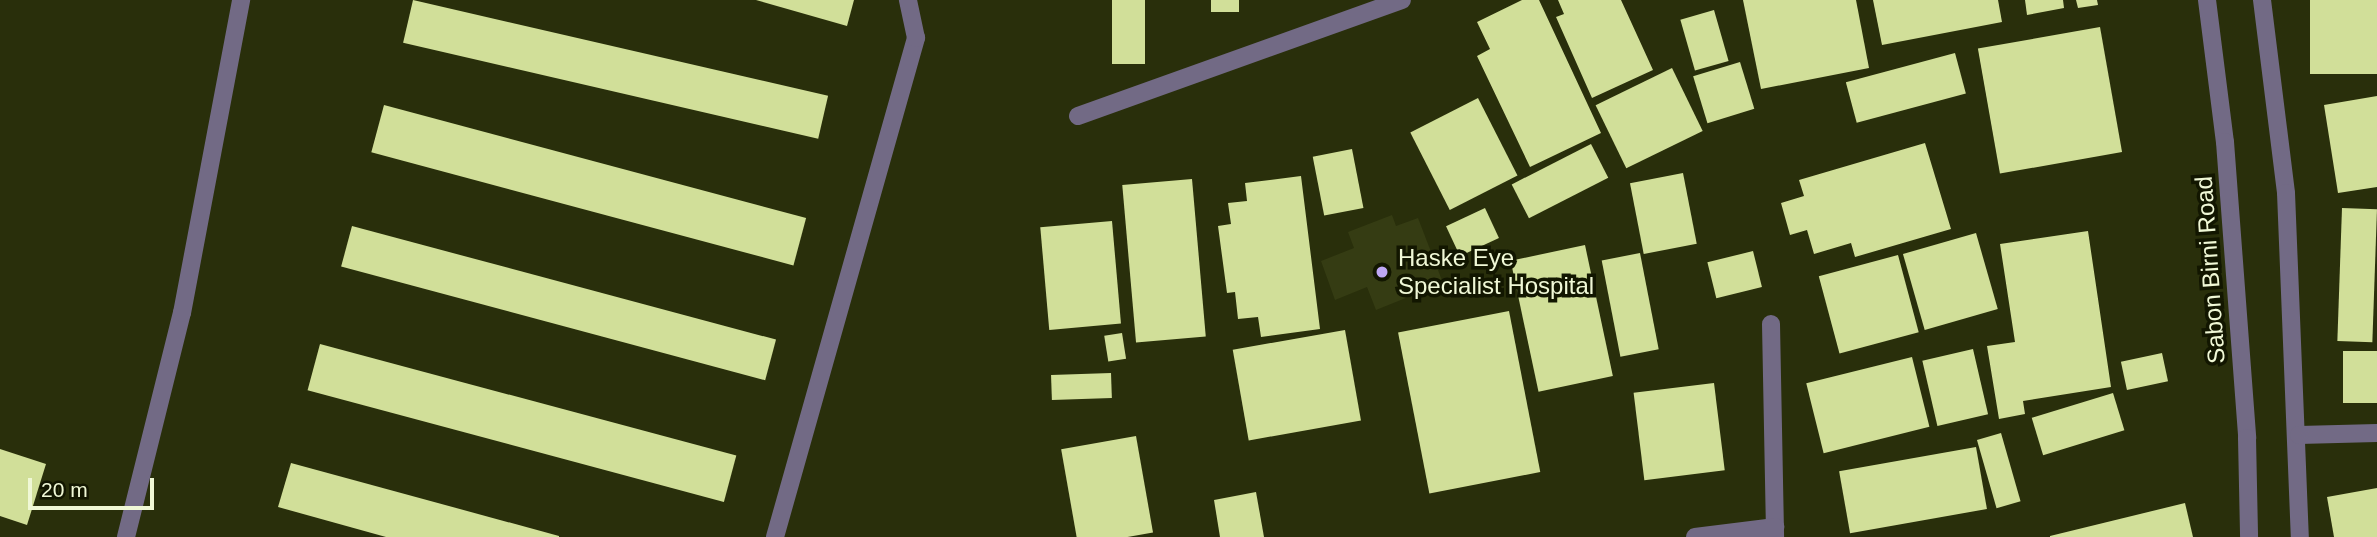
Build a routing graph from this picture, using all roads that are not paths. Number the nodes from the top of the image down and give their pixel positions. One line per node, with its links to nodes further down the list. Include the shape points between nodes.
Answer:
1 (241, 0): 11 (street, via 182,313)
2 (908, 0): 12 (street, via 916,38)
3 (1402, 0): 6 (street)
4 (2207, 0): 14 (street, Sabon Birni Road, via 2225,142 2247,438)
5 (2262, 0): 9 (street, via 2286,193)
6 (1078, 116)
7 (1771, 324): 10 (street)
8 (2377, 433): 9 (street)
9 (2299, 435): 15 (street)
10 (1775, 532): 13 (street)
11 (126, 537)
12 (775, 537)
13 (1695, 537)
14 (2249, 537)
15 (2300, 537)

